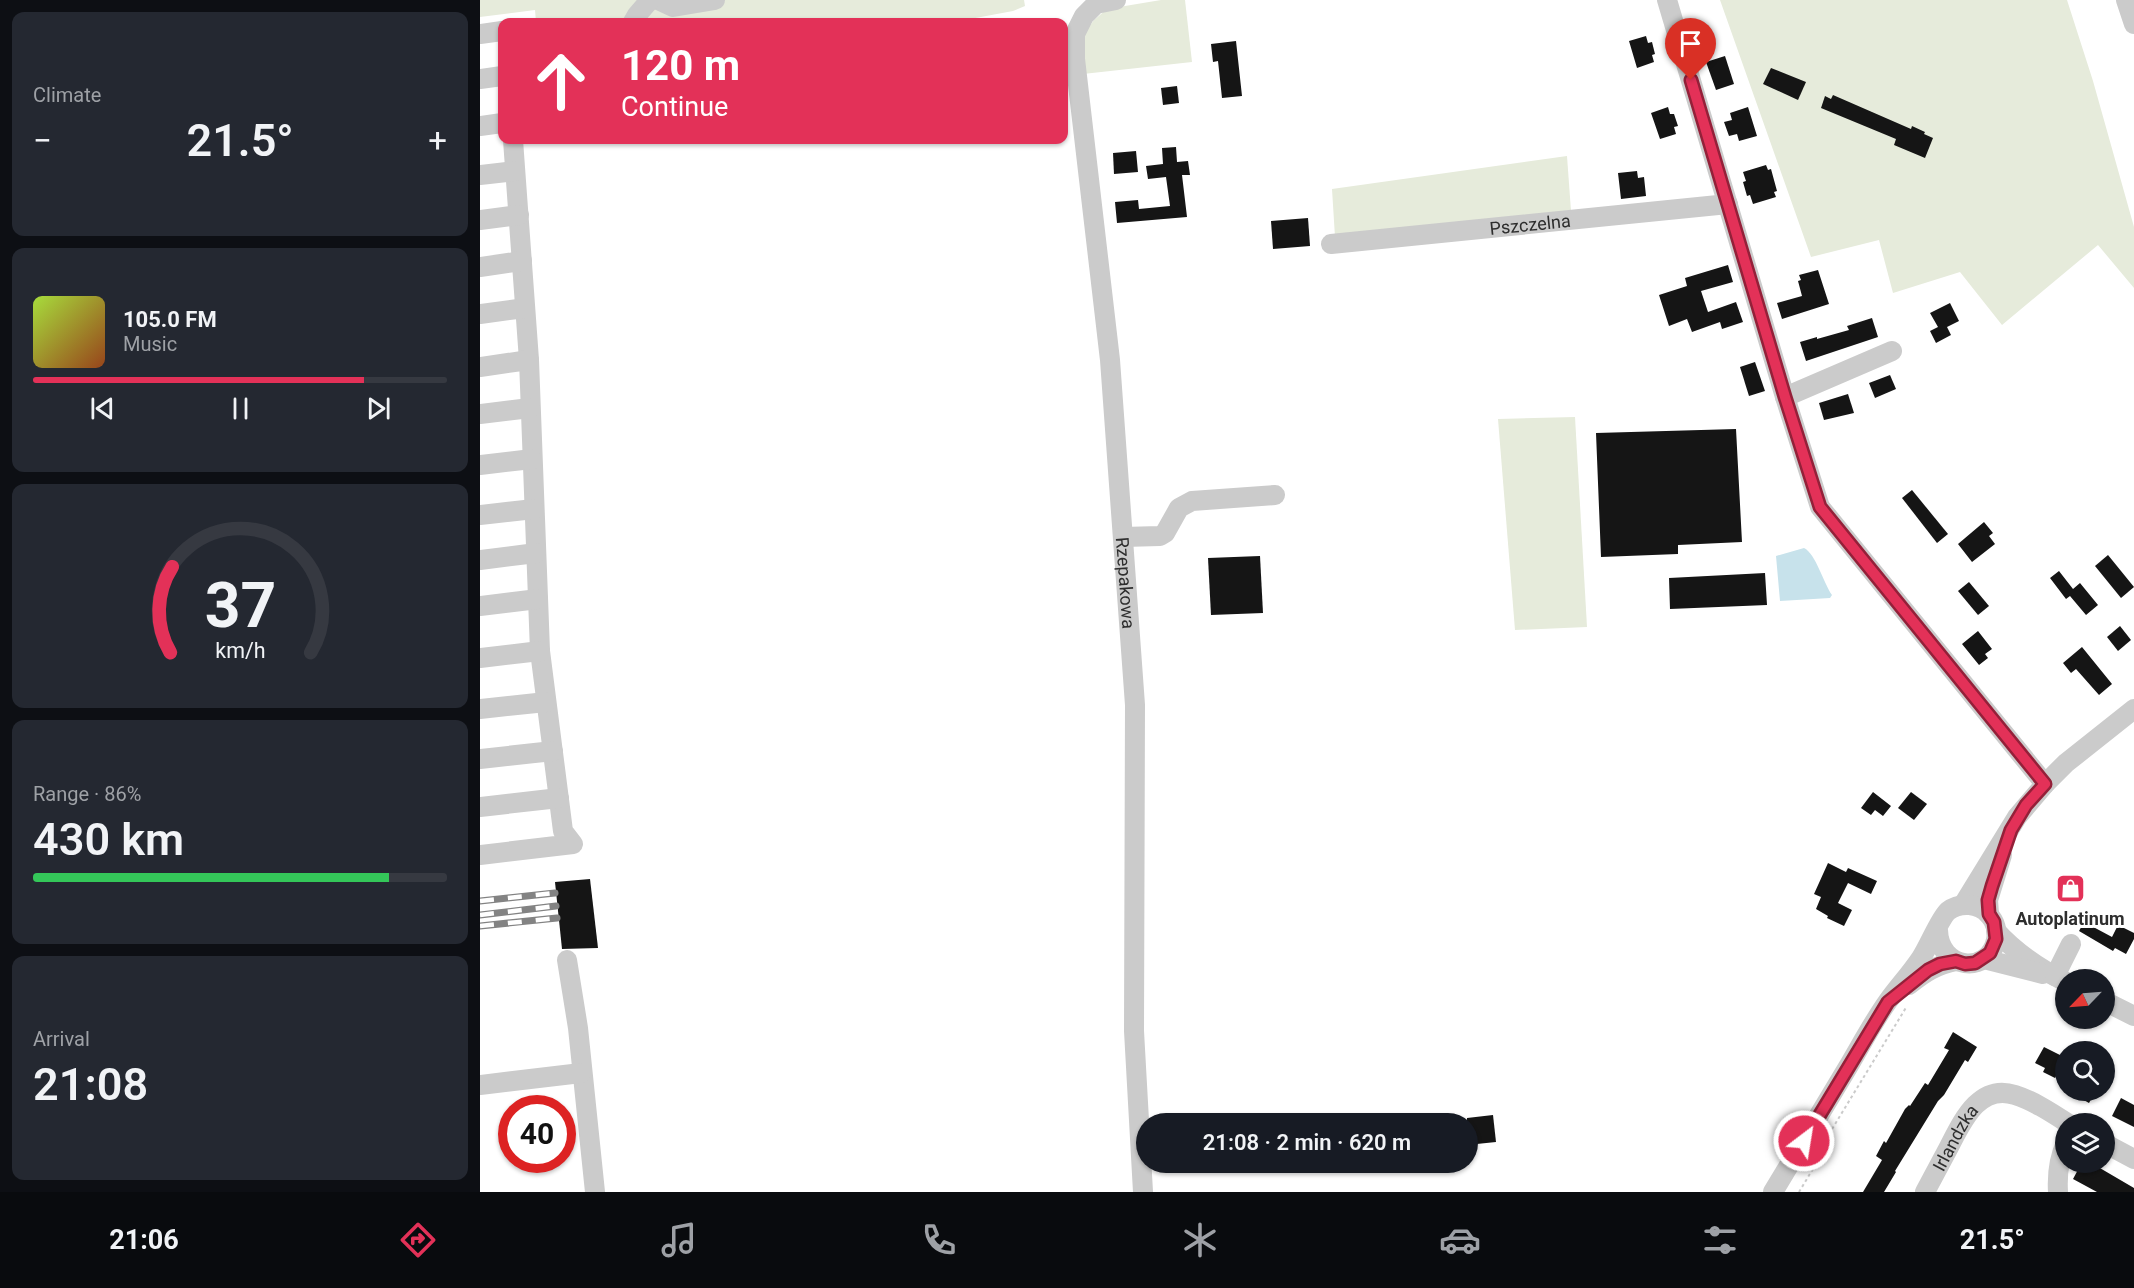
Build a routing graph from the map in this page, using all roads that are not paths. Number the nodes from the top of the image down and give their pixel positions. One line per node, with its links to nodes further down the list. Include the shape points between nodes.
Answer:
1 (650, 0): 7 (street)
2 (658, 0): 3 (street, via 673,7)
3 (715, 0)
4 (1116, 0): 37 (street, Rzepakowa, via 1096,4 1084,15 1075,34 1075,51 1110,360)
5 (1667, 0): 18 (street)
6 (2126, 0): 8 (street)
7 (635, 18)
8 (2134, 24)
9 (498, 32): 10 (street)
10 (480, 34)
11 (498, 77): 12 (street)
12 (480, 79)
13 (498, 124): 14 (street)
14 (480, 126)
15 (513, 144): 16 (street)
16 (515, 171): 17 (street); 19 (street)
17 (480, 175)
18 (1728, 204): 21 (street, Pszczelna); 29 (street)
19 (519, 215): 20 (street); 22 (street)
20 (480, 220)
21 (1332, 244)
22 (522, 261): 23 (street); 24 (street)
23 (480, 267)
24 (525, 308): 25 (street); 27 (street)
25 (480, 314)
26 (1892, 351): 29 (street)
27 (529, 360): 28 (street); 30 (street)
28 (480, 367)
29 (1785, 397): 49 (street, via 1820,507)
30 (531, 408): 31 (street); 32 (street)
31 (480, 414)
32 (532, 459): 33 (street); 35 (street)
33 (480, 465)
34 (1275, 495): 37 (street, via 1192,501 1179,508 1160,536)
35 (534, 509): 36 (street); 38 (street)
36 (480, 515)
37 (1123, 537): 74 (street, Rzepakowa, via 1135,705 1134,1031)
38 (536, 553): 39 (street); 40 (street)
39 (480, 560)
40 (538, 599): 41 (street); 42 (street)
41 (480, 606)
42 (540, 651): 43 (street); 44 (street)
43 (480, 658)
44 (546, 702): 45 (street); 47 (street)
45 (480, 709)
46 (2134, 709): 49 (street)
47 (553, 751): 48 (street); 50 (street)
48 (480, 759)
49 (2045, 784): 52 (street)
50 (559, 798): 51 (street); 53 (street, via 563,831 573,844)
51 (480, 807)
52 (2011, 830): 54 (street); 55 (street, via 1988,900)
53 (480, 855)
54 (1963, 905): 55 (street, via 1972,905); 56 (street, via 1946,913)
55 (1992, 922): 58 (street, via 1994,946); 62 (street, via 2015,949)
56 (1938, 930): 60 (street, via 1941,948); 64 (street)
57 (2071, 944): 61 (street)
58 (1984, 958): 60 (street, via 1975,963); 63 (street)
59 (567, 960): 67 (street)
60 (1956, 961): 64 (street, via 1928,970)
61 (2063, 969)
62 (2055, 976)
63 (2055, 978)
64 (1888, 1002): 75 (street)
65 (2115, 1006): 66 (street)
66 (2134, 1016)
67 (581, 1073): 68 (street); 73 (street)
68 (480, 1085)
69 (2055, 1116): 76 (street, Irlandzka, via 2014,1094 1995,1094 1983,1099 1967,1114)
70 (2115, 1149): 71 (street)
71 (2134, 1159)
72 (2058, 1173): 77 (street)
73 (595, 1192)
74 (1143, 1192)
75 (1773, 1192)
76 (1925, 1192)
77 (2058, 1192)

